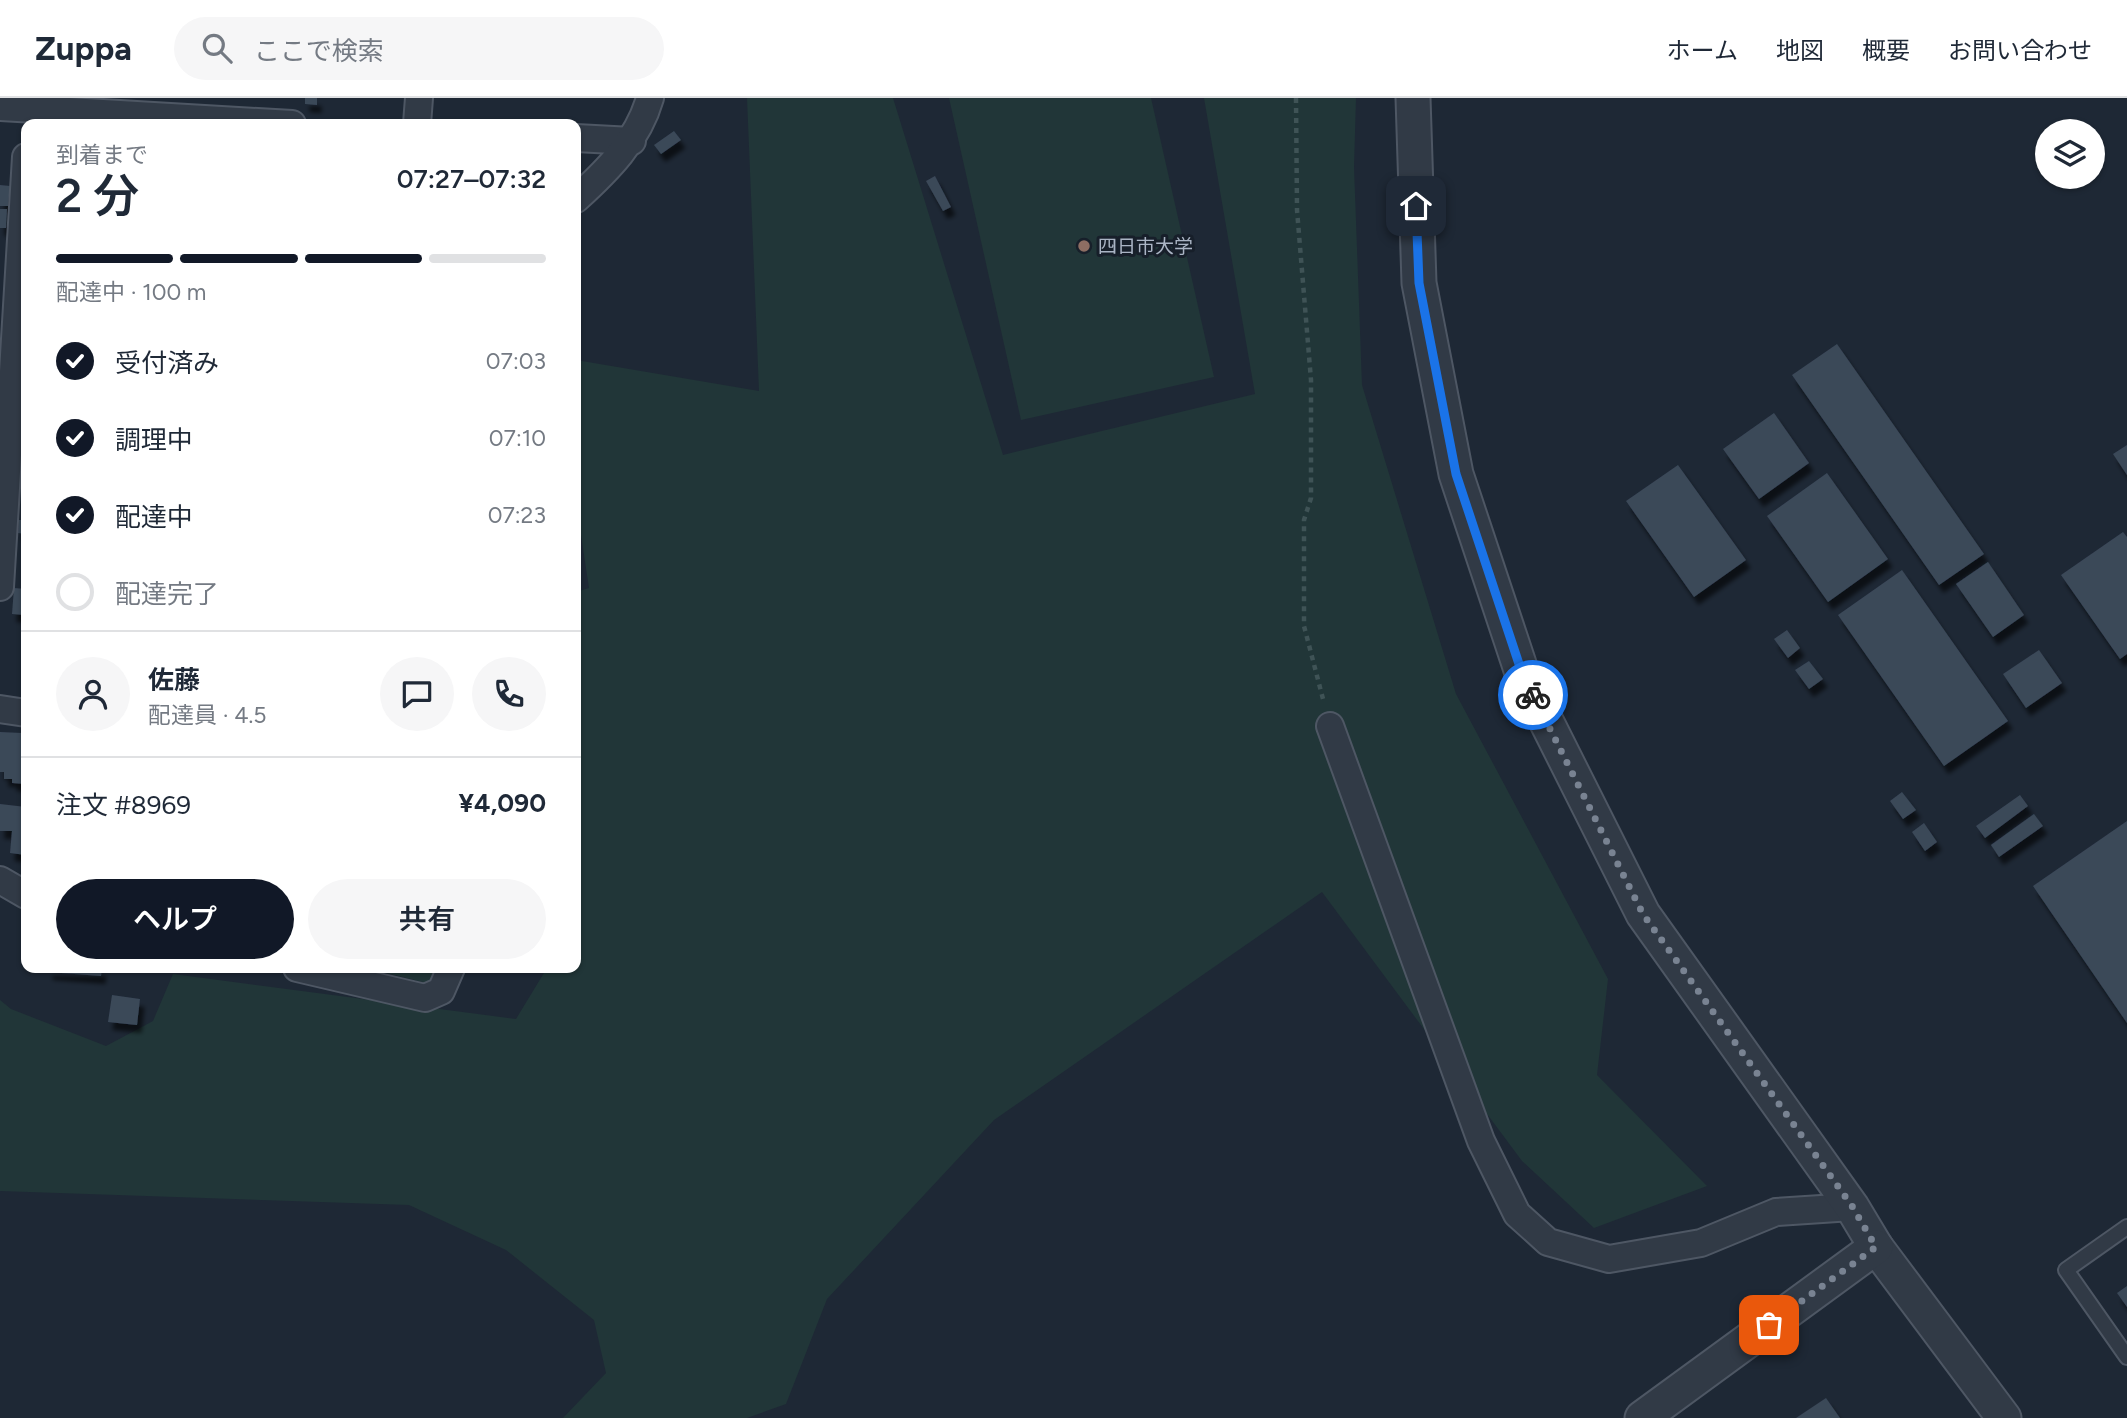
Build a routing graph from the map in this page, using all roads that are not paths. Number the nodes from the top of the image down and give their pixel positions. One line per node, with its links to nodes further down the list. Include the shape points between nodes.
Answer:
1 (419, 98): 8 (street)
2 (650, 98): 10 (street)
3 (1413, 98): 21 (street, via 1419,283 1456,474 1522,673 1643,914)
4 (0, 107): 5 (street)
5 (29, 110): 6 (street)
6 (223, 114): 7 (street)
7 (258, 119)
8 (417, 119)
9 (581, 138): 10 (street)
10 (632, 141): 11 (street)
11 (581, 194)
12 (21, 240): 13 (street)
13 (0, 587)
14 (0, 709): 15 (street)
15 (21, 712)
16 (1330, 726): 21 (street, via 1481,1141 1517,1214 1548,1242 1609,1259 1701,1243 1776,1212)
17 (0, 880): 18 (street)
18 (21, 892)
19 (318, 973): 20 (street, via 425,998 441,991)
20 (449, 973)
21 (1852, 1206): 23 (street)
22 (2127, 1227): 24 (lane, via 2066,1270)
23 (1876, 1247): 25 (street); 26 (street)
24 (2127, 1357)
25 (1642, 1418)
26 (2004, 1418)

